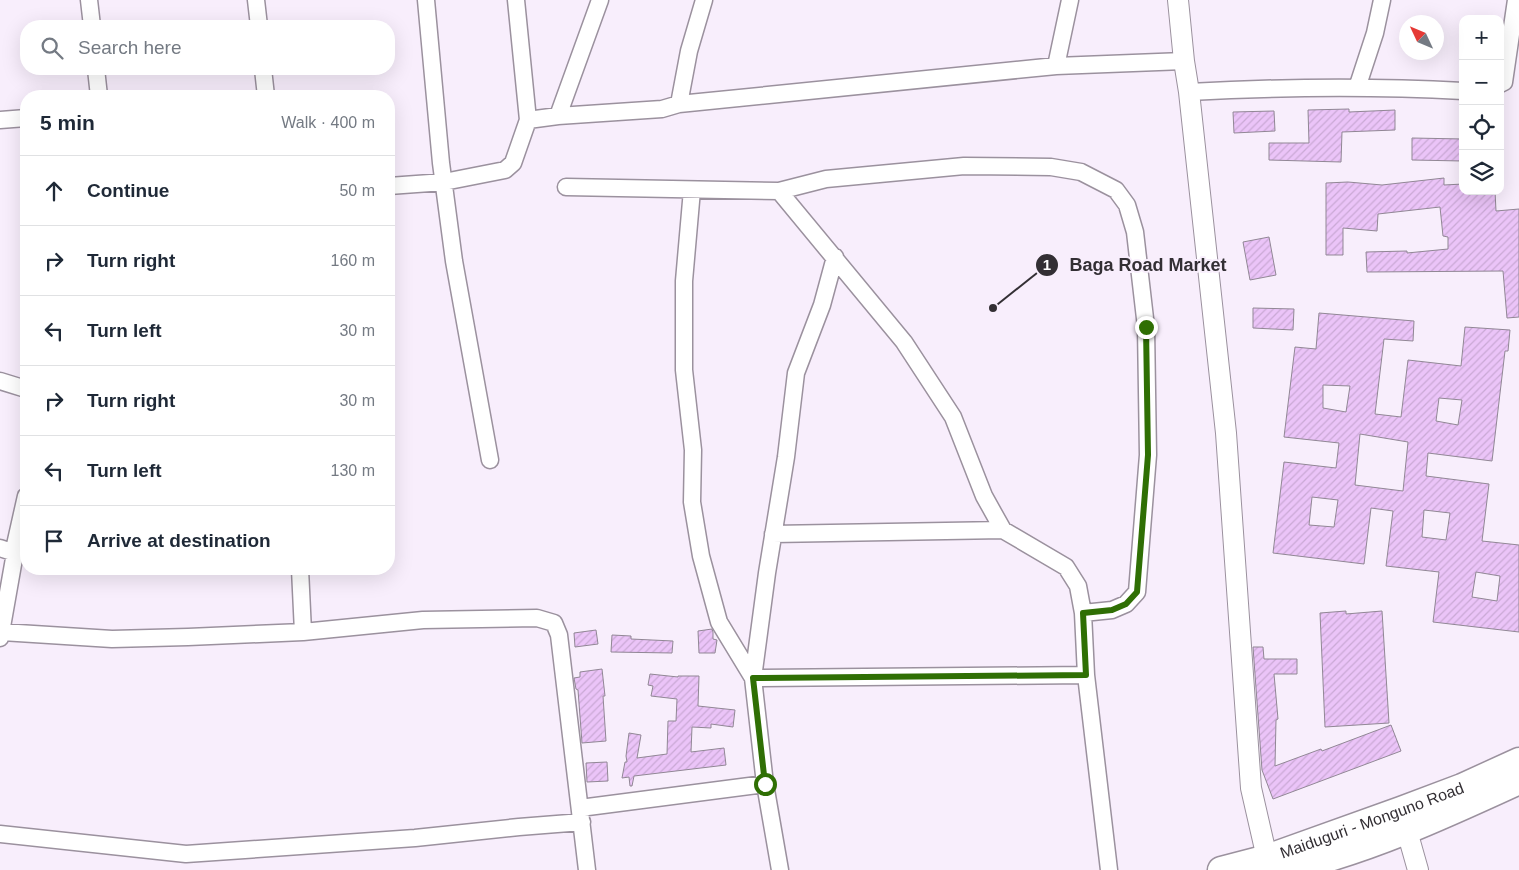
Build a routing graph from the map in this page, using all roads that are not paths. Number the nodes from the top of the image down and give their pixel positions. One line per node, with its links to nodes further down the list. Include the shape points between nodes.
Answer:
1 (89, 0): 11 (street)
2 (256, 0): 12 (street)
3 (426, 0): 29 (street)
4 (516, 0): 28 (street)
5 (600, 0): 25 (street)
6 (704, 0): 24 (street, via 689,51)
7 (1070, 0): 15 (street)
8 (1178, 0): 14 (street)
9 (1382, 0): 19 (street)
10 (1516, 0): 13 (street)
11 (91, 20)
12 (258, 20)
13 (1514, 38): 18 (street)
14 (1184, 61): 15 (street); 23 (street)
15 (1056, 66): 24 (street)
16 (97, 75): 20 (street)
17 (264, 75): 21 (street)
18 (1504, 82)
19 (1357, 88): 22 (street); 23 (street)
20 (98, 90)
21 (265, 90)
22 (1459, 91)
23 (1189, 92): 54 (street, via 1226,433 1251,788)
24 (679, 104): 25 (street, via 662,109)
25 (558, 116): 28 (street)
26 (20, 118): 27 (street)
27 (0, 120)
28 (528, 120): 29 (street, via 513,163 505,170)
29 (444, 182): 30 (street); 37 (street, via 454,262)
30 (395, 186)
31 (566, 187): 32 (street)
32 (692, 190): 33 (street); 47 (street, via 684,280 684,370 693,450 692,502 701,556 719,622)
33 (779, 191): 34 (street); 43 (street, via 826,179 964,166 1051,167 1081,172 1116,190 1127,205 1135,232 1146,327 1148,455 1137,592 1126,604 1112,610)
34 (835, 257): 39 (street, via 904,342 953,417 984,496); 40 (street, via 822,305 796,373)
35 (0, 381): 36 (street)
36 (20, 387)
37 (490, 460)
38 (20, 523): 41 (street, via 15,545)
39 (1003, 530): 40 (street); 43 (street, via 1066,567 1078,586)
40 (773, 534): 47 (street)
41 (8, 550): 45 (street)
42 (300, 575): 44 (street)
43 (1083, 613): 46 (street)
44 (303, 632): 45 (street, via 112,639); 51 (street, via 422,620 537,618 554,623 559,635)
45 (1, 635)
46 (1086, 675): 47 (street); 57 (street)
47 (753, 678): 50 (street)
48 (1519, 761): 52 (main road, Maiduguri - Monguno Road, via 1462,787)
49 (1519, 781): 52 (main road, Maiduguri - Monguno Road)
50 (765, 784): 51 (street); 56 (street)
51 (581, 815): 53 (street, via 414,838 186,854); 55 (street)
52 (1404, 821): 54 (main road, Maiduguri - Monguno Road, via 1317,862); 59 (street)
53 (0, 834)
54 (1276, 864): 58 (main road, Maiduguri - Monguno Road)
55 (587, 870)
56 (780, 870)
57 (1109, 870)
58 (1221, 870)
59 (1418, 870)

